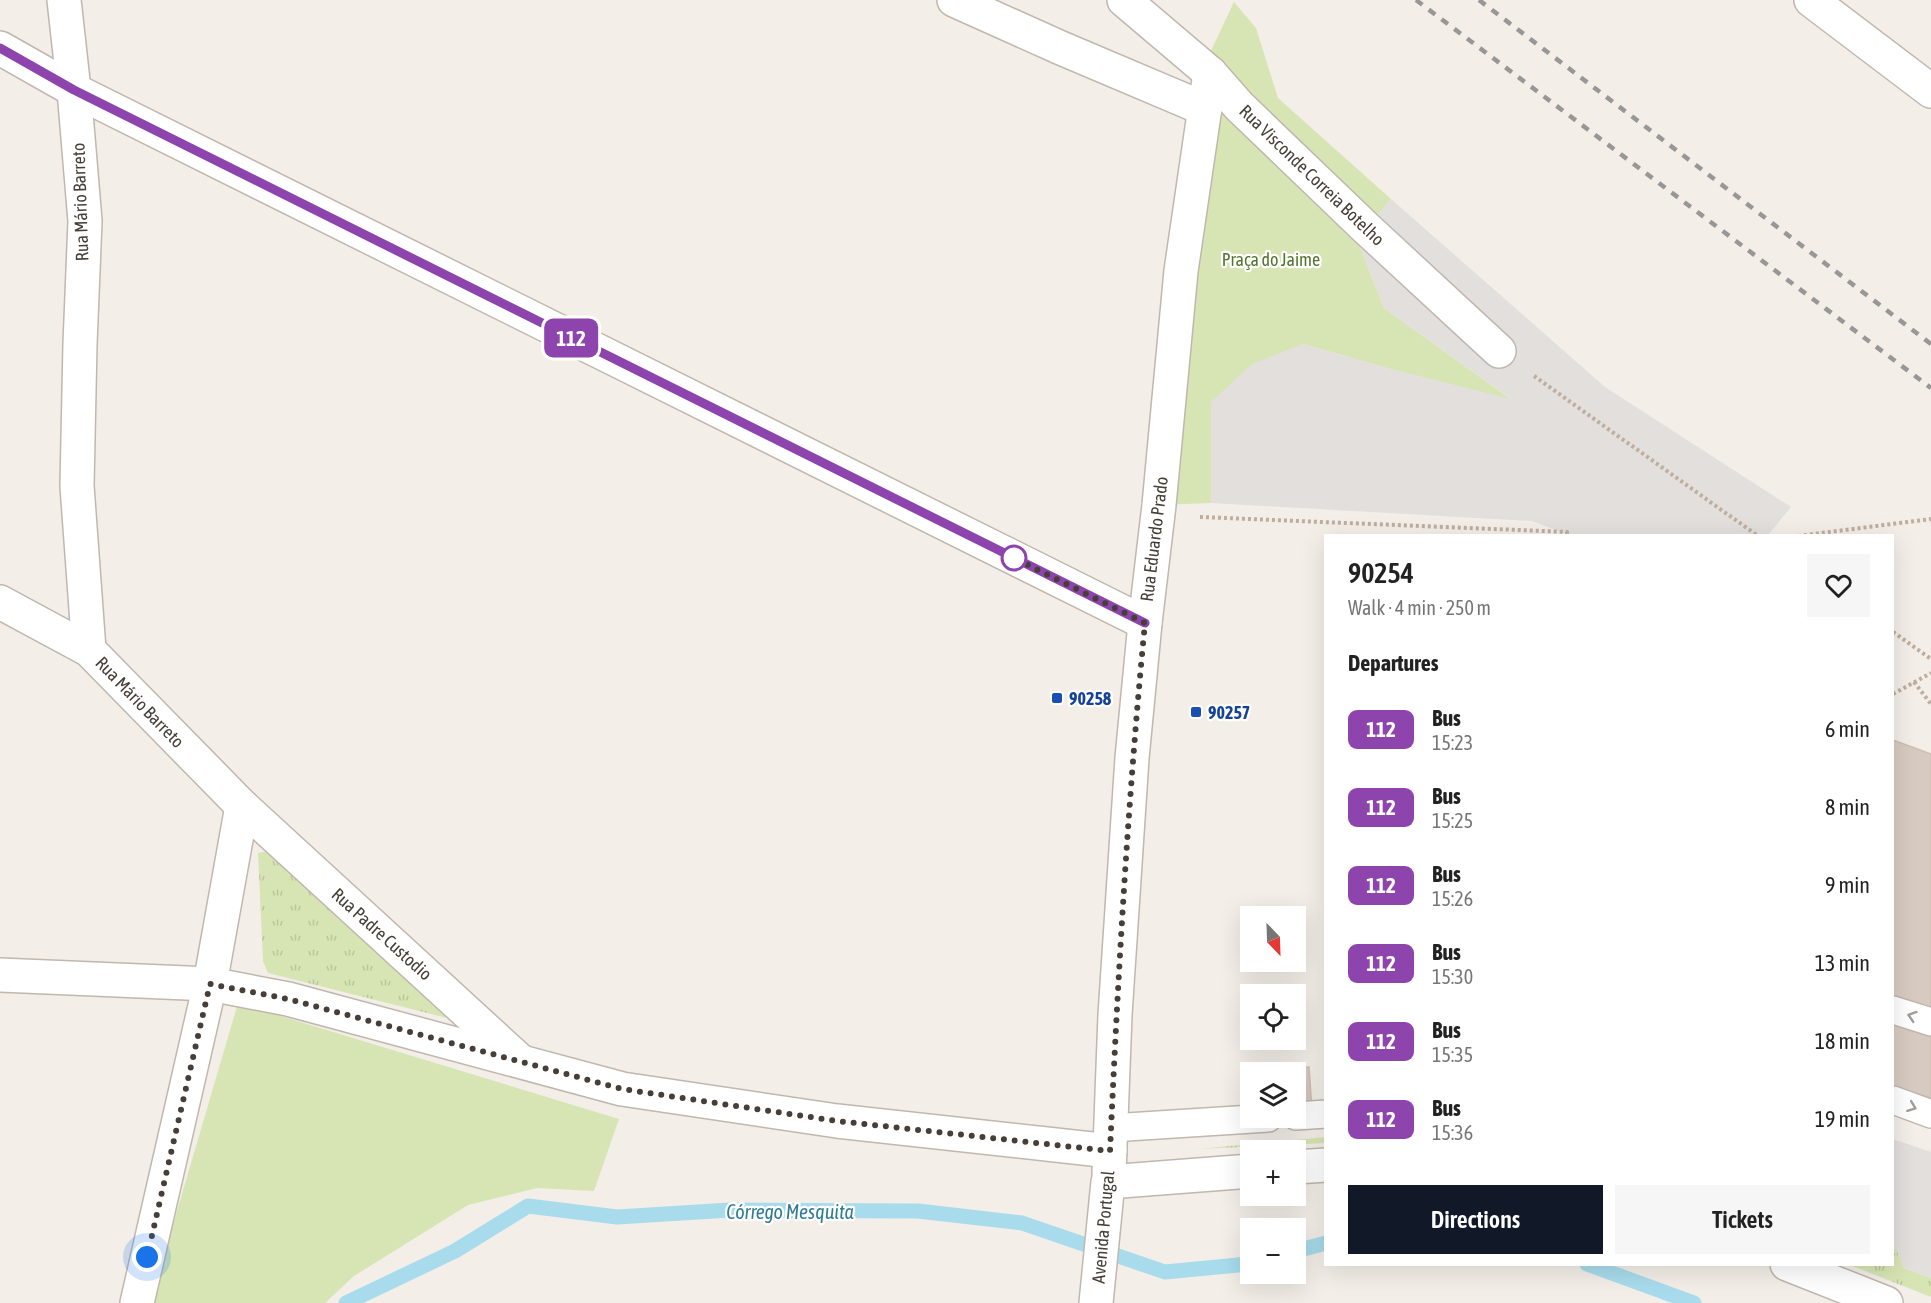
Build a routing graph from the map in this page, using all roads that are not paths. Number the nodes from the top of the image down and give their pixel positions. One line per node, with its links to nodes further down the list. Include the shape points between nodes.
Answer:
1 (64, 0): 7 (street, Rua Mário Barreto)
2 (954, 0): 9 (street)
3 (1124, 0): 6 (street, Rua Visconde Correia Botelho)
4 (1811, 0): 8 (street)
5 (0, 48): 7 (street)
6 (1210, 73): 9 (street, Rua Eduardo Prado); 10 (street, Rua Visconde Correia Botelho, via 1247,114)
7 (74, 90): 12 (street); 13 (street, Rua Mário Barreto, via 85,221 77,486)
8 (1931, 91)
9 (1205, 109): 12 (street, Rua Eduardo Prado, via 1181,271)
10 (1499, 351)
11 (0, 602): 13 (street)
12 (1145, 623): 25 (street, Rua Eduardo Prado, via 1115,1015)
13 (89, 650): 14 (street, Rua Mário Barreto)
14 (242, 806): 16 (street); 19 (street, Rua Padre Custodio)
15 (0, 975): 16 (street)
16 (210, 984): 19 (street, via 288,999); 31 (street)
17 (1894, 1010): 18 (lane, one-way to 17)
18 (1931, 1022)
19 (522, 1062): 25 (street, via 622,1089 837,1121)
20 (1894, 1100): 22 (lane, one-way to 22)
21 (1324, 1114): 23 (lane)
22 (1931, 1114)
23 (1306, 1115)
24 (1240, 1124): 25 (lane)
25 (1110, 1154): 28 (street); 30 (street, Avenida Portugal)
26 (1324, 1165): 27 (street)
27 (1306, 1166)
28 (1240, 1170)
29 (1792, 1266): 32 (street)
30 (1097, 1299)
31 (137, 1303)
32 (1886, 1303)

